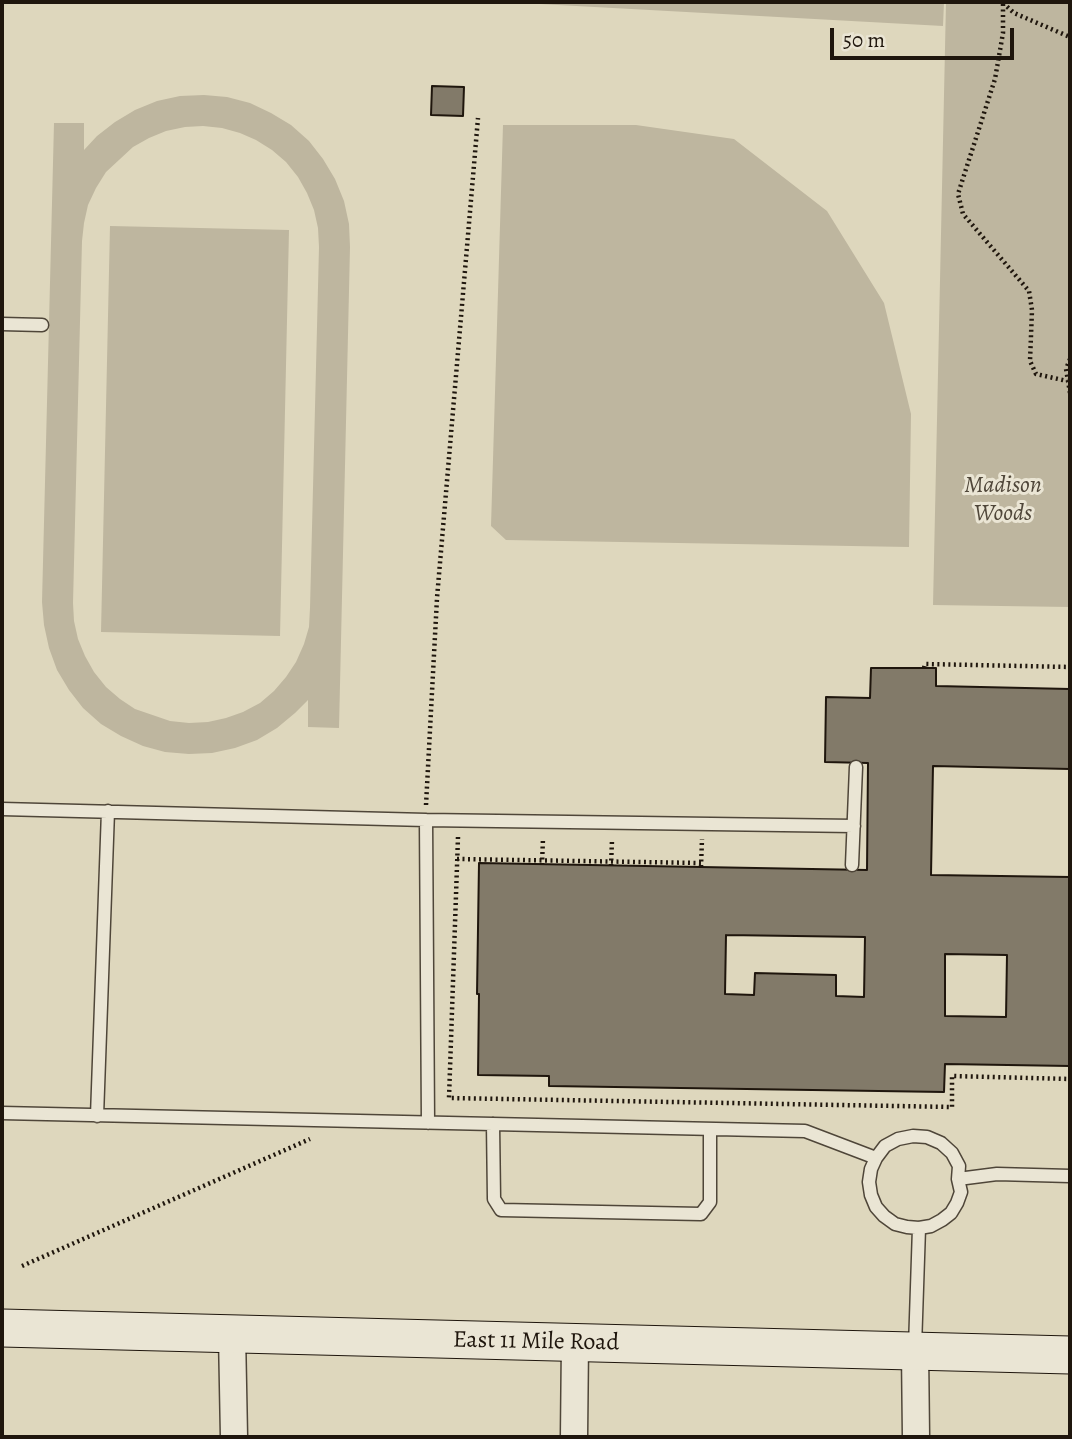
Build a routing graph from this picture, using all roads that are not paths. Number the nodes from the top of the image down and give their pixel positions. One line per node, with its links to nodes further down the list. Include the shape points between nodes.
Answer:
1 (2, 324): 2 (lane)
2 (43, 325)
3 (856, 767): 7 (lane)
4 (2, 808): 5 (lane)
5 (108, 811): 6 (lane); 10 (lane)
6 (426, 820): 7 (lane); 11 (lane)
7 (854, 825): 8 (lane)
8 (852, 865)
9 (2, 1113): 10 (lane)
10 (97, 1116): 11 (lane)
11 (428, 1123): 12 (lane)
12 (494, 1124): 13 (lane); 13 (lane, via 494,1199 501,1210 701,1214 709,1202)
13 (710, 1129): 14 (lane, via 805,1131)
14 (876, 1158): 16 (lane, via 898,1139 928,1137 952,1153 959,1166); 17 (lane, via 869,1182 876,1207 895,1224)
15 (1070, 1176): 16 (lane, via 996,1174)
16 (958, 1179): 17 (lane, via 961,1192 951,1213)
17 (919, 1228): 21 (lane)
18 (2, 1328): 19 (main road, East 11 Mile Road)
19 (232, 1334): 20 (main road, East 11 Mile Road); 23 (street)
20 (575, 1342): 21 (main road, East 11 Mile Road); 24 (street)
21 (915, 1351): 22 (main road, East 11 Mile Road); 25 (street)
22 (1070, 1355)
23 (234, 1437)
24 (574, 1437)
25 (916, 1437)

